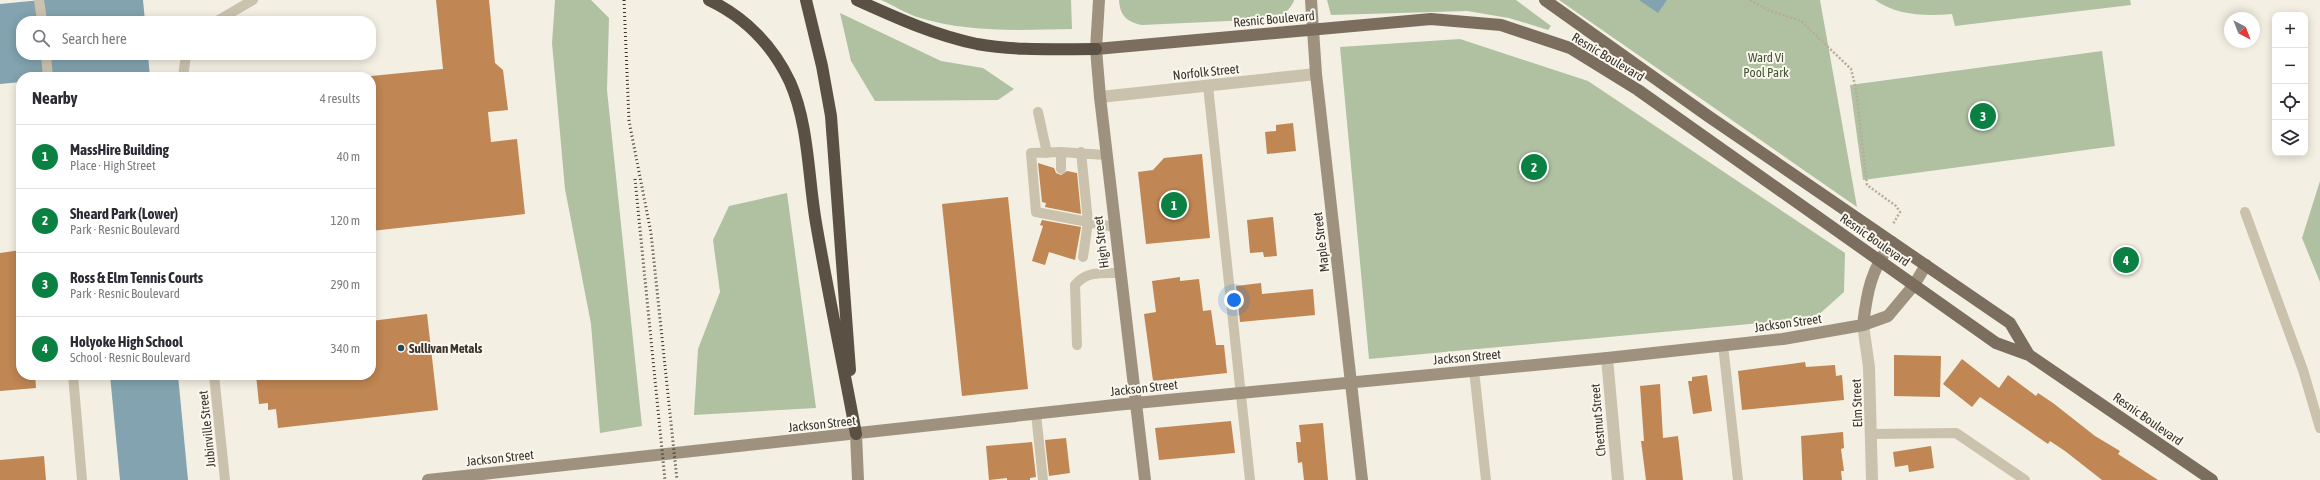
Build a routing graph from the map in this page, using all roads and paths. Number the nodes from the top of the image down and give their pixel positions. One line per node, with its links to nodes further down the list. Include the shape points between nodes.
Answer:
1 (39, 0): 10 (lane)
2 (253, 0): 11 (lane)
3 (806, 0): 49 (highway, via 822,66 835,146 834,169)
4 (857, 0): 13 (highway, via 929,31 978,44 1008,48)
5 (1099, 0): 13 (street, High Street)
6 (1311, 0): 12 (street, Maple Street)
7 (1545, 0): 30 (main road, Resnic Boulevard)
8 (1750, 0): 30 (path, via 1768,10 1801,21 1851,69 1856,89 1867,185 1896,206 1900,212)
9 (713, 2): 49 (highway, via 742,20 766,44 783,69 796,98 816,222)
10 (41, 16)
11 (226, 16)
12 (1314, 30): 13 (main road, Resnic Boulevard); 18 (street, Maple Street); 32 (main road, Resnic Boulevard, via 1430,19 1501,25 1570,48 1638,90)
13 (1096, 49): 20 (street, High Street)
14 (46, 60): 16 (lane)
15 (185, 60): 17 (lane)
16 (48, 72)
17 (184, 72)
18 (1316, 74): 19 (street, Norfolk Street); 44 (street, Maple Street)
19 (1208, 86): 20 (street, Norfolk Street); 45 (lane)
20 (1100, 97): 25 (street, High Street)
21 (1038, 112): 24 (lane)
22 (1061, 152): 23 (lane); 24 (lane); 26 (lane)
23 (1081, 152): 25 (lane); 28 (lane)
24 (1047, 153): 28 (lane, via 1031,153 1036,212 1061,212)
25 (1105, 155): 29 (street, High Street)
26 (1061, 169)
27 (2245, 212): 48 (lane, via 2303,370)
28 (1088, 222): 29 (lane); 31 (lane)
29 (1114, 227): 34 (street, High Street)
30 (1888, 239): 32 (street); 33 (main road, Resnic Boulevard)
31 (1084, 257)
32 (1879, 260): 35 (main road, Resnic Boulevard); 36 (street, via 1867,291)
33 (1926, 265): 35 (street, Jackson Street); 39 (main road, Resnic Boulevard, via 2010,323)
34 (1119, 273): 38 (lane, via 1093,273 1081,278 1075,285); 46 (street, High Street)
35 (1914, 285): 36 (street, Jackson Street, via 1888,316); 39 (main road, Resnic Boulevard, via 1996,342)
36 (1863, 325): 37 (street, Jackson Street, via 1783,339); 50 (street, Elm Street, via 1869,367)
37 (1723, 345): 40 (street, Jackson Street); 62 (lane)
38 (1077, 346)
39 (2029, 355): 65 (main road, Resnic Boulevard)
40 (1606, 358): 41 (street, Jackson Street); 61 (street, Chestnut Street)
41 (1474, 370): 44 (street, Jackson Street); 60 (lane)
42 (73, 380): 52 (lane)
43 (215, 380): 53 (lane, Jubinville Street)
44 (1352, 382): 45 (street, Jackson Street); 59 (street, Maple Street)
45 (1241, 393): 46 (street, Jackson Street); 58 (lane)
46 (1135, 403): 47 (street, Jackson Street); 57 (street, High Street)
47 (1036, 414): 49 (street, Jackson Street); 56 (lane)
48 (2320, 428)
49 (856, 434): 51 (street, Jackson Street); 55 (street)
50 (1872, 434): 63 (street, Elm Street); 64 (lane, via 1956,433)
51 (503, 476): 54 (street, Jackson Street)
52 (82, 480)
53 (225, 480)
54 (428, 480)
55 (858, 480)
56 (1043, 480)
57 (1144, 480)
58 (1250, 480)
59 (1362, 480)
60 (1486, 480)
61 (1618, 480)
62 (1738, 480)
63 (1872, 480)
64 (2025, 480)
65 (2212, 480)

